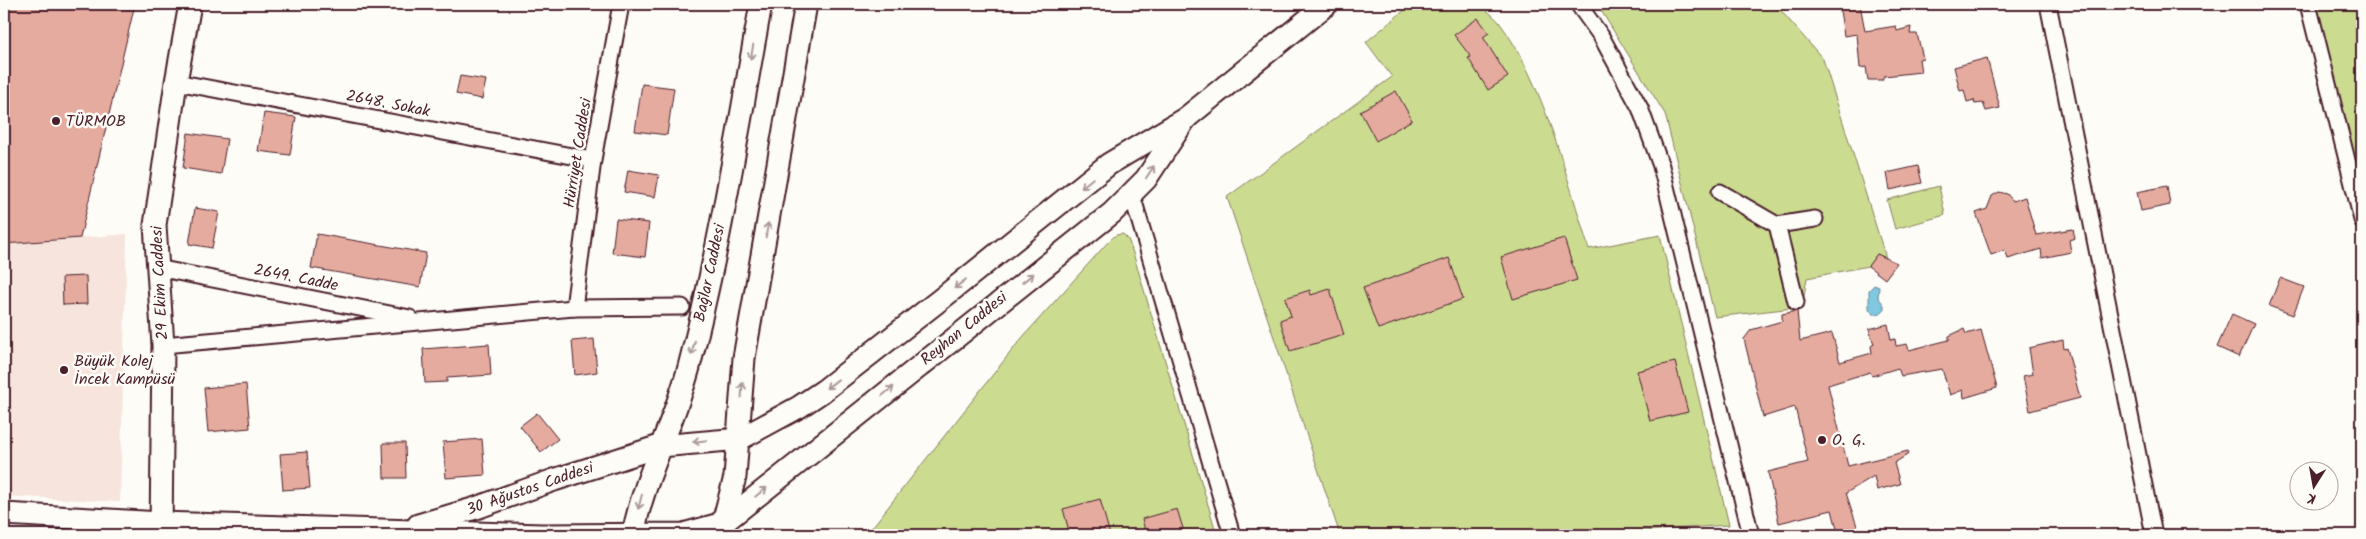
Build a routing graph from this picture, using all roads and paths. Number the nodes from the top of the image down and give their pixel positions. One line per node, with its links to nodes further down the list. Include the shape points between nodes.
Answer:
1 (190, 4): 9 (street, 29 Ekim Caddesi)
2 (621, 4): 11 (street, Hürriyet Caddesi)
3 (761, 4): 24 (street, Bağlar Caddesi, one-way to 24, via 707,295 686,376)
4 (806, 4): 23 (street, one-way to 4, via 744,358)
5 (1327, 4): 10 (street, Reyhan Caddesi)
6 (1578, 4): 32 (street, via 1601,36 1640,108 1661,166)
7 (2048, 4): 33 (street)
8 (2308, 4): 15 (street)
9 (176, 82): 11 (street, 2648. Sokak); 17 (street, 29 Ekim Caddesi, via 155,226)
10 (1186, 118): 13 (street, Reyhan Caddesi, one-way to 10); 23 (street, Reyhan Caddesi, one-way to 23, via 1109,164 823,392)
11 (593, 160): 20 (street, Hürriyet Caddesi)
12 (1720, 192): 16 (street)
13 (1132, 195): 27 (street, Reyhan Caddesi, one-way to 13); 31 (street)
14 (1815, 219): 16 (street)
15 (2362, 220)
16 (1777, 225): 18 (street)
17 (157, 268): 21 (street, 2649. Cadde); 22 (street, 29 Ekim Caddesi)
18 (1796, 302)
19 (682, 307): 20 (street, 2649. Cadde)
20 (574, 308): 21 (street, 2649. Cadde)
21 (428, 321): 22 (street, 2649. Cadde)
22 (163, 345): 26 (street, 29 Ekim Caddesi)
23 (740, 439): 24 (street, 30 Ağustos Caddesi, one-way to 24); 27 (street, via 735,477)
24 (660, 446): 28 (street, 30 Ağustos Caddesi, via 476,508); 30 (street, Bağlar Caddesi, one-way to 30, via 640,500)
25 (4, 514): 26 (street, 30 Ağustos Caddesi)
26 (161, 529): 28 (street, 30 Ağustos Caddesi)
27 (720, 529): 30 (street, 30 Ağustos Caddesi)
28 (385, 532): 29 (street, 30 Ağustos Caddesi)
29 (461, 534): 30 (street, 30 Ağustos Caddesi)
30 (633, 535)
31 (1232, 535)
32 (1751, 535)
33 (2154, 535)

